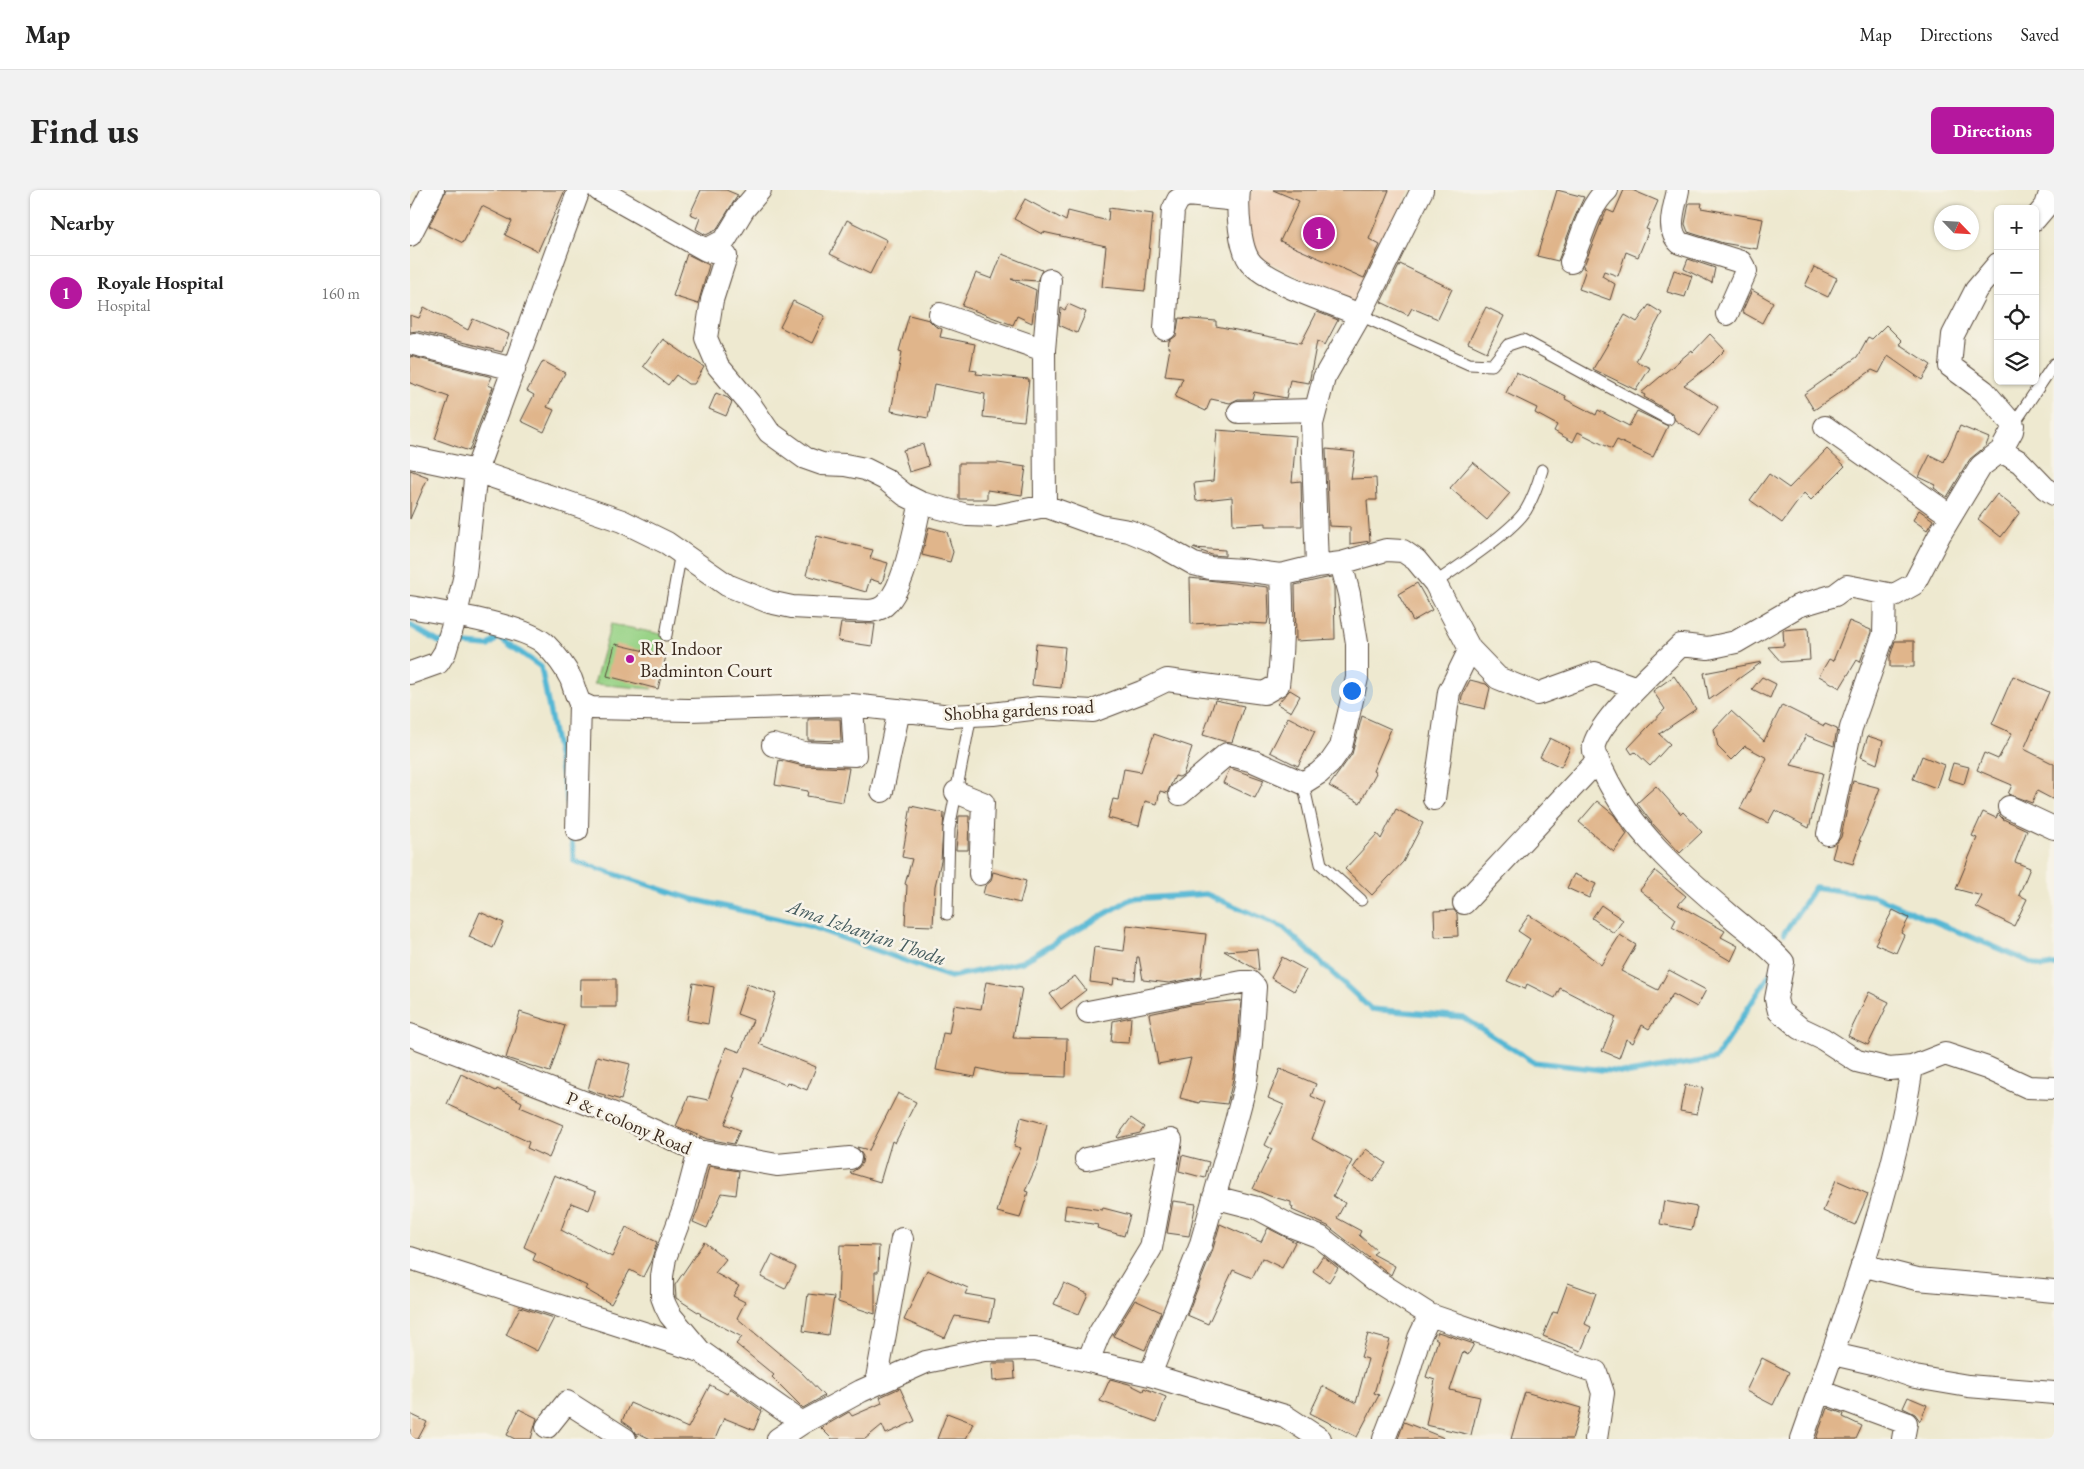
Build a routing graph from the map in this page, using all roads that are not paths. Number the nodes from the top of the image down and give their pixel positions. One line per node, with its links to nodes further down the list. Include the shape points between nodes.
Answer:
1 (433, 190): 11 (street)
2 (580, 190): 23 (street)
3 (599, 190): 12 (street)
4 (760, 190): 12 (street, via 725,240)
5 (1422, 190): 18 (street)
6 (1607, 190): 13 (street, via 1588,217)
7 (1678, 190): 17 (street, via 1671,229 1674,238 1680,243 1742,262 1745,266 1746,271)
8 (2052, 190): 10 (street)
9 (1239, 195): 18 (street, via 1243,249 1252,264 1272,279); 19 (street, via 1187,195 1178,200 1174,210)
10 (2039, 214)
11 (410, 235)
12 (706, 250): 34 (street, via 726,256 712,300 706,338 718,366 769,432 805,458 822,464 865,469)
13 (1571, 262)
14 (1994, 269): 27 (street, via 1976,290 1954,335 1950,366 1984,391)
15 (1050, 280): 21 (street)
16 (940, 314): 21 (street)
17 (1727, 314)
18 (1360, 315): 24 (street, via 1324,378); 26 (lane, via 1469,364 1492,365 1508,345 1523,340)
19 (1165, 329)
20 (414, 344): 23 (street)
21 (1044, 350): 35 (street)
22 (2054, 364): 27 (lane)
23 (514, 369): 32 (street)
24 (1315, 410): 25 (street); 39 (street, via 1312,424)
25 (1239, 412)
26 (1668, 419)
27 (2013, 425): 29 (street)
28 (1825, 427): 36 (street)
29 (2002, 451): 33 (street, via 2020,462); 36 (street, via 1981,466)
30 (410, 457): 32 (street)
31 (1542, 470): 41 (lane, via 1529,503 1519,518)
32 (476, 471): 37 (street, via 622,521); 44 (street, via 465,574)
33 (2054, 494)
34 (921, 502): 35 (street, via 967,516 996,516); 37 (street, via 899,582 887,604 875,610 792,607 769,602 728,585)
35 (1045, 506): 40 (street, via 1100,526 1129,531 1194,564)
36 (1951, 516): 42 (street, via 1914,584 1894,595)
37 (681, 552): 45 (lane)
38 (1341, 563): 39 (street); 41 (street, via 1386,550 1402,551 1416,560); 55 (street, via 1357,643 1357,678 1340,747 1330,763)
39 (1317, 566): 40 (street)
40 (1281, 575): 52 (street, Shobha gardens road, via 1283,620 1278,685 1264,693 1167,680 1093,711 1039,708)
41 (1436, 583): 46 (street)
42 (1885, 594): 48 (street, via 1847,586 1835,595 1798,606 1736,642 1708,648 1681,645); 63 (street, via 1884,634 1851,728)
43 (410, 607): 44 (street)
44 (454, 623): 47 (street, via 438,663); 49 (street, via 518,630 542,642 566,671)
45 (666, 635)
46 (1470, 650): 48 (street, via 1498,678 1537,694 1595,673); 59 (street, via 1450,692)
47 (410, 673)
48 (1637, 688): 54 (street, via 1600,731 1594,747)
49 (580, 703): 50 (street, Shobha gardens road, via 591,708 689,710); 62 (street)
50 (852, 705): 51 (street, Shobha gardens road); 53 (street, via 854,755 804,753)
51 (899, 710): 52 (street, Shobha gardens road); 56 (street)
52 (971, 715): 57 (lane)
53 (773, 745)
54 (1598, 760): 66 (street); 70 (street, via 1614,794 1653,846 1783,962 1776,999 1779,1011 1793,1023 1857,1061 1889,1069)
55 (1304, 782): 58 (street, via 1227,754); 65 (lane, via 1321,864)
56 (882, 791)
57 (956, 792): 64 (street, via 983,803); 67 (lane, via 949,829)
58 (1180, 794)
59 (1434, 800)
60 (2009, 807): 61 (street)
61 (2054, 828)
62 (577, 830)
63 (1828, 834)
64 (980, 874)
65 (1361, 900)
66 (1464, 903)
67 (947, 914)
68 (1088, 1012): 75 (street, via 1242,982 1250,982 1255,987 1245,1087)
69 (410, 1034): 72 (street, P & t colony Road, via 630,1120)
70 (1912, 1067): 71 (street, via 1944,1054 1987,1068 2028,1088); 78 (street, via 1888,1181)
71 (2054, 1088)
72 (699, 1151): 73 (street, via 777,1165); 81 (street, P & t colony Road, via 684,1208 665,1258 662,1297 670,1315)
73 (850, 1158)
74 (1086, 1159): 83 (street, via 1171,1140 1151,1248 1099,1334)
75 (1214, 1197): 80 (street, via 1257,1208 1290,1226 1320,1237 1375,1280); 84 (street, via 1200,1247)
76 (902, 1239): 85 (street)
77 (410, 1258): 81 (street)
78 (1862, 1265): 79 (street, via 1917,1279); 82 (street)
79 (2054, 1291)
80 (1430, 1315): 93 (street); 94 (street, via 1596,1372 1603,1393)
81 (700, 1351): 88 (street, P & t colony Road)
82 (1832, 1354): 86 (street); 87 (street, via 1915,1377)
83 (1088, 1361): 84 (street); 85 (street, via 1035,1350 984,1350 926,1362)
84 (1150, 1375): 92 (street, via 1285,1416)
85 (876, 1384): 88 (street)
86 (1819, 1392): 95 (street); 96 (street, via 1906,1423)
87 (2054, 1393)
88 (802, 1422): 91 (street)
89 (547, 1427): 90 (street, via 568,1402)
90 (625, 1439)
91 (778, 1439)
92 (1320, 1439)
93 (1384, 1439)
94 (1596, 1439)
95 (1802, 1439)
96 (1903, 1439)

